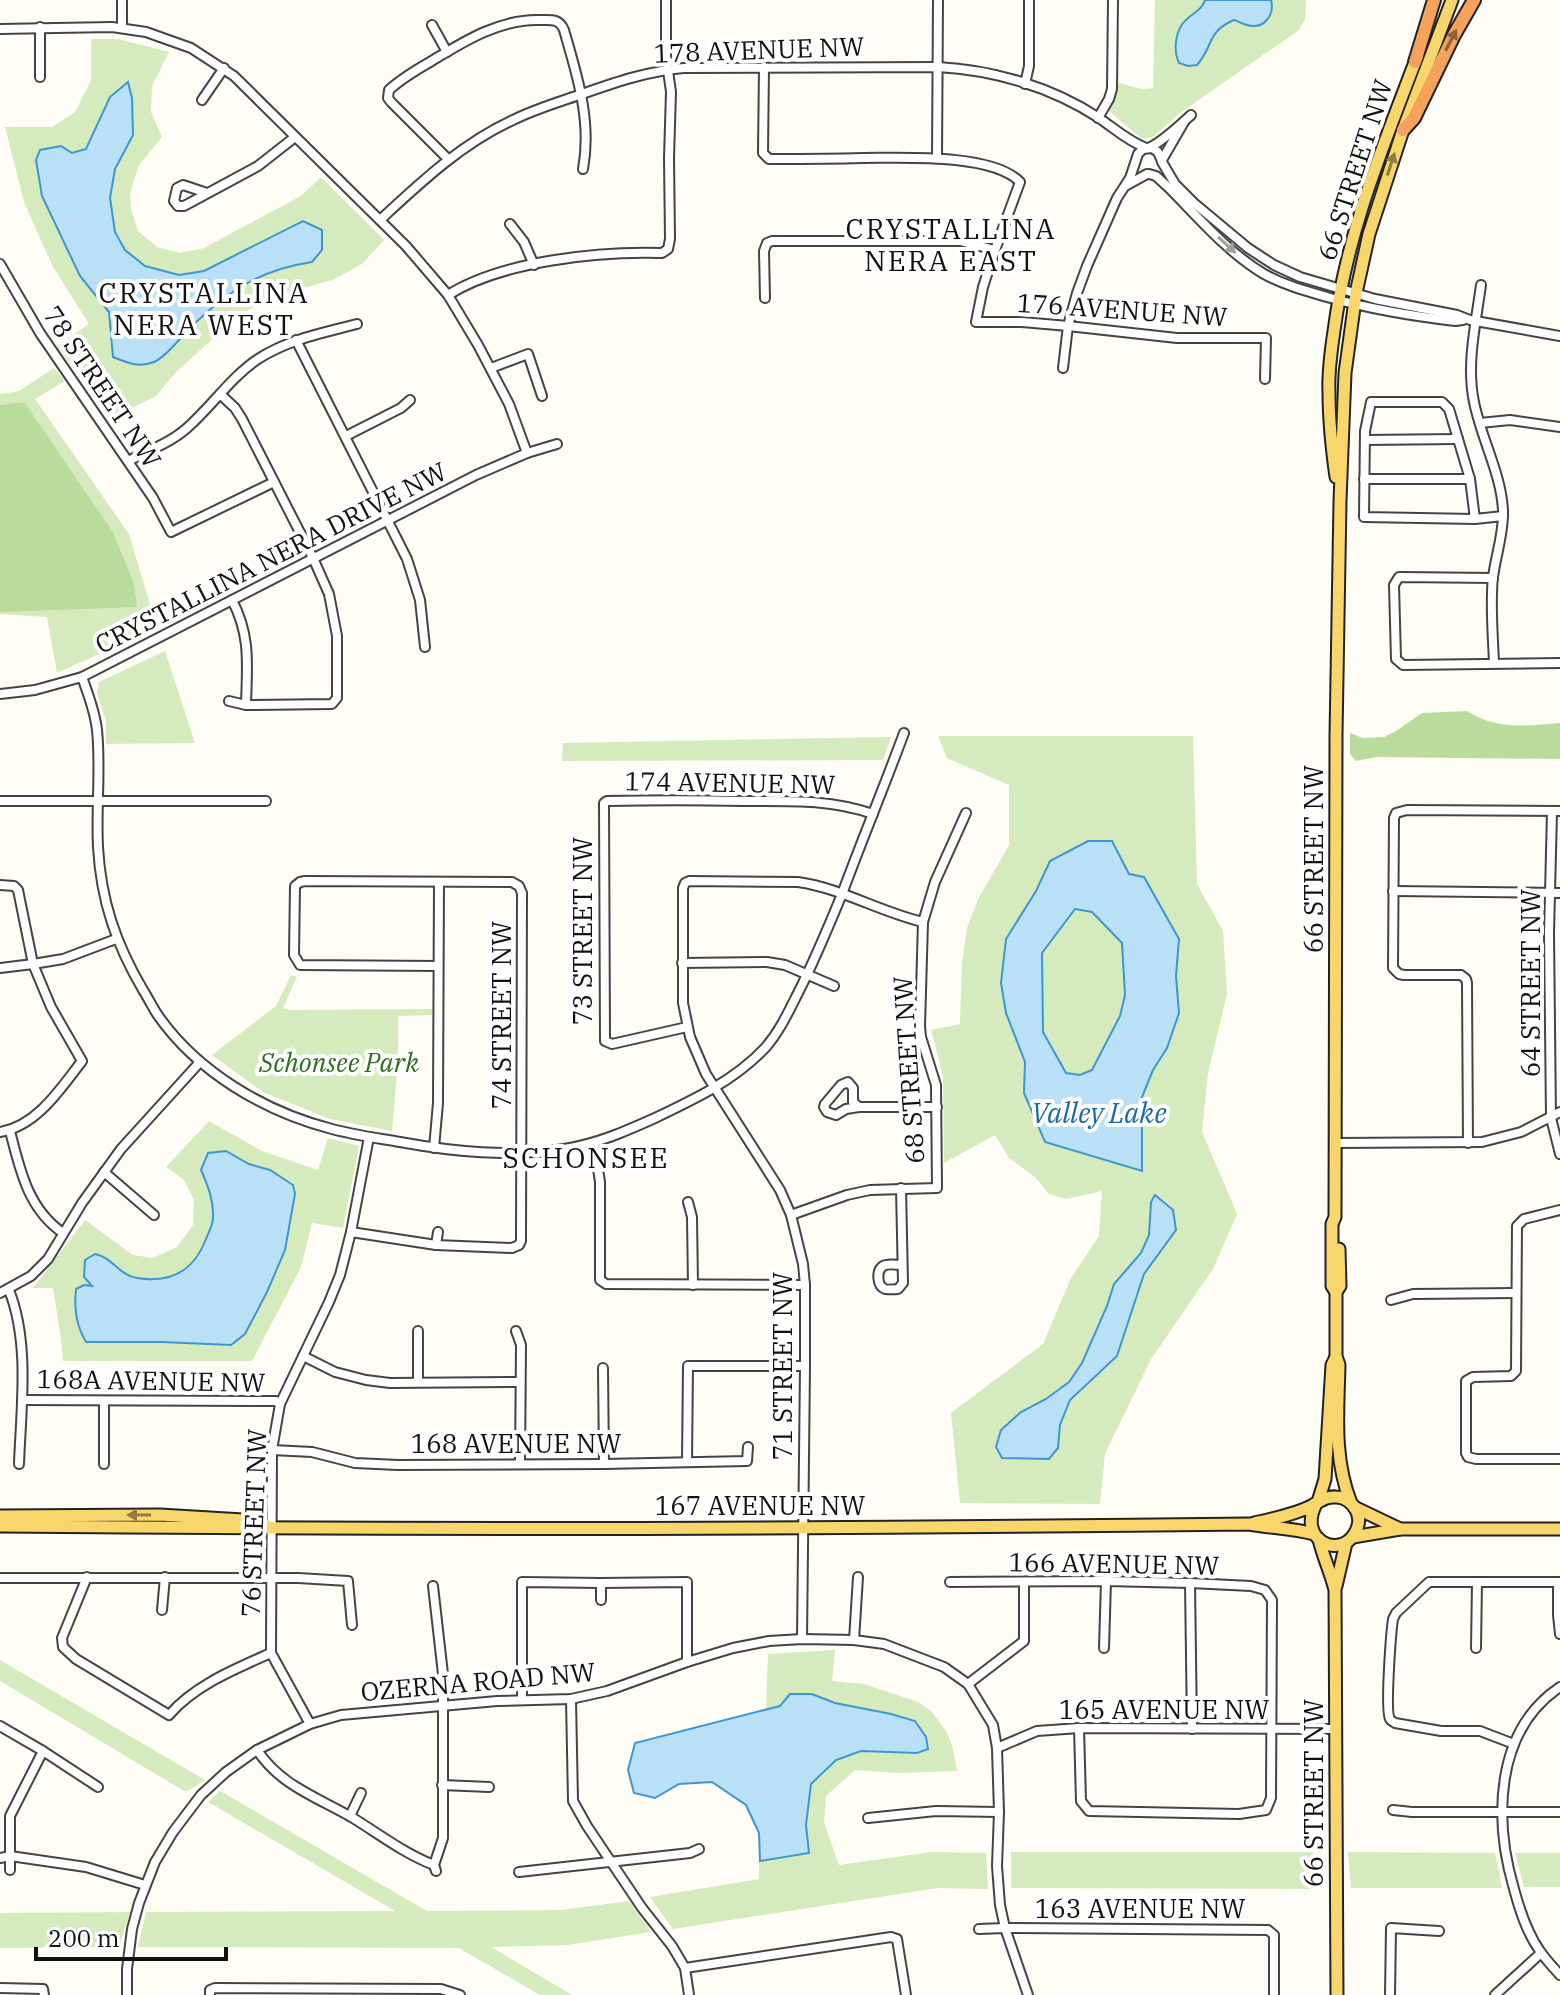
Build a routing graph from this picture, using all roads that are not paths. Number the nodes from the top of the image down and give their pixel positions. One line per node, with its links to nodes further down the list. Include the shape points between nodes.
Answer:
1 (122, 0): 11 (street)
2 (666, 0): 18 (street)
3 (938, 0): 16 (street)
4 (1029, 0): 20 (street)
5 (1113, 0): 23 (street, via 1112,89)
6 (1436, 0): 14 (highway)
7 (1452, 0): 24 (main road, 66 STREET NW)
8 (1474, 0): 24 (highway, one-way to 8)
9 (432, 25): 13 (street)
10 (40, 27): 11 (street); 12 (street); 19 (street)
11 (122, 27): 17 (street, via 169,39)
12 (0, 29)
13 (447, 52): 21 (street, via 514,22 555,20 561,23); 29 (street, via 388,94)
14 (1415, 62): 43 (main road, 66 STREET NW, via 1359,212)
15 (764, 67): 16 (street, 178 AVENUE NW); 18 (street, 178 AVENUE NW); 28 (street, via 765,157)
16 (938, 67): 20 (street, 178 AVENUE NW); 28 (street)
17 (224, 68): 22 (street); 26 (street)
18 (668, 69): 21 (street, 178 AVENUE NW); 40 (street, via 666,252)
19 (40, 77)
20 (1025, 84): 23 (street, 178 AVENUE NW)
21 (582, 94): 29 (street, 178 AVENUE NW, via 510,121); 32 (street)
22 (202, 100)
23 (1098, 118): 25 (street, 178 AVENUE NW)
24 (1403, 130): 43 (main road, 66 STREET NW, one-way to 24)
25 (1120, 134): 27 (street, 178 AVENUE NW); 31 (street, 178 AVENUE NW)
26 (295, 137): 35 (street, via 258,166); 36 (street)
27 (1147, 148): 30 (street, via 1158,152); 30 (street, via 1188,118); 31 (street)
28 (937, 158): 38 (street, via 977,164 1020,182)
29 (448, 159): 36 (street, 178 AVENUE NW)
30 (1162, 161): 33 (street); 43 (street, via 1175,184 1260,257)
31 (1136, 162): 33 (street); 34 (street)
32 (583, 169)
33 (1148, 174): 34 (street); 43 (street, one-way to 43, via 1249,264 1280,282)
34 (1126, 186): 47 (street, via 1087,266)
35 (207, 193)
36 (380, 220): 42 (street)
37 (510, 224): 40 (street)
38 (995, 250): 44 (street, via 960,241 772,241 764,251); 47 (street, 176 AVENUE NW, via 976,322)
39 (0, 264): 63 (street, 78 STREET NW, via 40,333)
40 (534, 265): 42 (street)
41 (1481, 285): 45 (street)
42 (448, 295): 50 (street)
43 (1347, 296): 45 (street); 67 (main road, 66 STREET NW); 67 (main road, 66 STREET NW, via 1331,354 1329,392)
44 (765, 298)
45 (1473, 321): 48 (street); 56 (street, via 1471,386)
46 (357, 324): 49 (street)
47 (1068, 326): 51 (street); 52 (street, 176 AVENUE NW, via 1177,338 1266,338)
48 (1560, 336)
49 (296, 340): 53 (street, via 250,365); 58 (street)
50 (491, 368): 54 (street, via 528,354); 62 (street)
51 (1063, 368)
52 (1265, 379)
53 (220, 394): 63 (street, via 185,429); 66 (street, via 242,419)
54 (542, 396)
55 (410, 400): 58 (street)
56 (1480, 423): 57 (street, via 1510,420); 68 (street)
57 (1560, 427)
58 (346, 436): 70 (street)
59 (1458, 439): 60 (street); 60 (street, via 1442,402 1371,402); 65 (street)
60 (1365, 440): 64 (street)
61 (557, 444): 62 (street, CRYSTALLINA NERA DRIVE NW)
62 (527, 453): 70 (street, CRYSTALLINA NERA DRIVE NW)
63 (128, 461): 66 (street, 78 STREET NW, via 171,532)
64 (1364, 479): 65 (street); 69 (street, via 1364,517)
65 (1470, 479): 69 (street)
66 (274, 482): 71 (street)
67 (1340, 501): 112 (main road, 66 STREET NW)
68 (1503, 516): 69 (street); 72 (street)
69 (1475, 519)
70 (388, 520): 71 (street, CRYSTALLINA NERA DRIVE NW); 74 (street, via 416,585)
71 (313, 558): 73 (street, CRYSTALLINA NERA DRIVE NW); 80 (street, via 336,627 335,701)
72 (1493, 578): 75 (street); 75 (street, via 1399,577 1394,585 1394,655 1403,665)
73 (232, 600): 77 (street, CRYSTALLINA NERA DRIVE NW); 80 (street, via 247,640)
74 (425, 647)
75 (1494, 663): 76 (street)
76 (1560, 663)
77 (82, 677): 78 (street, CRYSTALLINA NERA DRIVE NW); 82 (street, via 97,729)
78 (0, 694)
79 (229, 701): 80 (street)
80 (246, 705)
81 (904, 733): 87 (street)
82 (98, 800): 83 (street); 84 (street); 95 (street, via 100,874)
83 (0, 801)
84 (266, 801)
85 (1556, 812): 91 (street, via 1396,813); 92 (street, 64 STREET NW)
86 (966, 813): 94 (street, 68 STREET NW)
87 (873, 814): 88 (street, 174 AVENUE NW, via 814,801 607,801); 93 (street)
88 (603, 821): 102 (street, 73 STREET NW, via 605,1041 612,1044)
89 (439, 882): 98 (street); 98 (street, via 300,882 295,886 294,955 303,966); 115 (street, 74 STREET NW, via 515,883 522,893)
90 (0, 885): 97 (street, via 18,890)
91 (1393, 891): 92 (street); 113 (street, via 1396,972 1464,976 1467,983)
92 (1556, 893): 108 (street, 64 STREET NW, via 1549,933)
93 (842, 894): 94 (street); 96 (street, 71 STREET NW, via 798,882 689,881 683,888); 100 (street)
94 (923, 922): 106 (street, 68 STREET NW, via 921,1037)
95 (116, 939): 97 (street); 103 (street, via 156,1013)
96 (682, 963): 100 (street, via 767,962); 102 (street, 71 STREET NW)
97 (33, 964): 99 (street); 109 (street, via 82,1061 44,1109)
98 (438, 966): 114 (street)
99 (0, 968)
100 (808, 973): 101 (street); 104 (street, via 773,1038)
101 (834, 986)
102 (687, 1027): 104 (street, 71 STREET NW)
103 (200, 1062): 110 (street, via 279,1111); 117 (street)
104 (714, 1088): 111 (street); 122 (street, 71 STREET NW)
105 (859, 1107): 105 (street, via 848,1082 824,1107 836,1115); 106 (street)
106 (937, 1107): 118 (street, 68 STREET NW, via 937,1188)
107 (1560, 1112): 108 (street)
108 (1551, 1118): 113 (street, via 1509,1136); 116 (street, 64 STREET NW)
109 (5, 1131): 125 (street, via 35,1205)
110 (369, 1137): 114 (street); 123 (street, 76 STREET NW)
111 (594, 1143): 115 (street); 128 (street, via 600,1182 600,1280 615,1285)
112 (1336, 1143): 113 (street); 136 (main road, 66 STREET NW)
113 (1468, 1143)
114 (434, 1148): 115 (street)
115 (521, 1153): 126 (street, 74 STREET NW, via 519,1245)
116 (1560, 1154)
117 (104, 1172): 121 (street); 125 (street)
118 (901, 1188): 122 (street, via 847,1195); 127 (street)
119 (688, 1202): 128 (street)
120 (1560, 1210): 131 (street, via 1518,1223)
121 (154, 1215)
122 (791, 1215): 129 (street, 71 STREET NW)
123 (351, 1232): 126 (street); 135 (street, 76 STREET NW, via 340,1275)
124 (438, 1232): 126 (street)
125 (63, 1233): 130 (street, via 38,1270)
126 (436, 1245)
127 (902, 1265)
128 (693, 1285): 129 (street)
129 (805, 1285): 137 (street, 71 STREET NW)
130 (4, 1291): 141 (street, via 16,1307)
131 (1516, 1293): 132 (street, via 1413,1294); 146 (street, via 1516,1368 1508,1377 1467,1379 1466,1453 1476,1459)
132 (1391, 1300)
133 (418, 1331): 139 (street)
134 (516, 1331): 140 (street)
135 (303, 1356): 139 (street, via 352,1378); 143 (street, 76 STREET NW)
136 (1336, 1359): 152 (main road, 66 STREET NW, via 1325,1479); 153 (main road, 66 STREET NW, via 1338,1454)
137 (805, 1366): 147 (street, via 688,1366); 158 (street, 71 STREET NW)
138 (603, 1368): 151 (street)
139 (418, 1382): 140 (street)
140 (520, 1382): 150 (street)
141 (22, 1400): 142 (street, 168A AVENUE NW); 148 (street)
142 (104, 1401): 143 (street, 168A AVENUE NW); 149 (street)
143 (280, 1404): 145 (street, 76 STREET NW)
144 (748, 1447): 147 (street, 168 AVENUE NW, via 747,1461)
145 (272, 1450): 150 (street, 168 AVENUE NW, via 312,1452 355,1463); 157 (street, 76 STREET NW)
146 (1560, 1459)
147 (687, 1462): 151 (street, 168 AVENUE NW)
148 (19, 1464)
149 (104, 1464)
150 (520, 1464): 151 (street, 168 AVENUE NW)
151 (604, 1464)
152 (1317, 1503): 153 (main road, via 1335,1497); 155 (main road, 167 AVENUE NW); 161 (main road, via 1310,1521)
153 (1353, 1505): 159 (main road); 162 (main road, via 1359,1520)
154 (0, 1516): 157 (main road, 167 AVENUE NW, one-way to 154, via 260,1521 160,1515)
155 (1249, 1524): 158 (main road, 167 AVENUE NW); 161 (main road, 167 AVENUE NW)
156 (0, 1526): 157 (main road, 167 AVENUE NW)
157 (271, 1528): 158 (main road, 167 AVENUE NW); 167 (street, 76 STREET NW)
158 (802, 1529): 181 (street, 71 STREET NW)
159 (1400, 1529): 160 (main road); 162 (main road)
160 (1560, 1529)
161 (1317, 1537): 162 (main road, via 1331,1545); 176 (main road, 66 STREET NW)
162 (1349, 1540): 176 (main road, 66 STREET NW)
163 (87, 1577): 164 (street); 166 (street); 185 (street, via 63,1647 169,1715 224,1673)
164 (165, 1577): 167 (street); 178 (street)
165 (858, 1577): 182 (street)
166 (0, 1578)
167 (271, 1579): 179 (street, via 348,1581); 185 (street, 76 STREET NW)
168 (1106, 1581): 170 (street, 166 AVENUE NW); 174 (street, 166 AVENUE NW); 183 (street)
169 (950, 1582): 170 (street, 166 AVENUE NW)
170 (1024, 1582): 187 (street, via 1024,1641)
171 (1477, 1582): 172 (street); 184 (street); 198 (street, via 1429,1582 1396,1613 1389,1718 1429,1729 1480,1731)
172 (1559, 1582): 180 (street)
173 (601, 1583): 177 (street); 186 (street, via 687,1582); 190 (street, via 522,1582)
174 (1190, 1583): 195 (street); 196 (street, 166 AVENUE NW, via 1251,1586 1265,1590 1272,1600)
175 (433, 1586): 191 (street)
176 (1335, 1590): 197 (main road, 66 STREET NW)
177 (601, 1600)
178 (162, 1610)
179 (352, 1625)
180 (1560, 1634)
181 (802, 1639): 182 (street, OZERNA ROAD NW); 186 (street, OZERNA ROAD NW, via 733,1648)
182 (854, 1640): 187 (street, OZERNA ROAD NW, via 884,1644 944,1667)
183 (1104, 1648)
184 (1476, 1648)
185 (271, 1653): 192 (street, 76 STREET NW)
186 (687, 1662): 189 (street, OZERNA ROAD NW)
187 (968, 1684): 199 (street, OZERNA ROAD NW, via 993,1725)
188 (1560, 1687): 198 (street, via 1533,1711)
189 (571, 1699): 190 (street, OZERNA ROAD NW); 214 (street, via 573,1801)
190 (522, 1700): 191 (street, OZERNA ROAD NW)
191 (443, 1706): 192 (street, OZERNA ROAD NW, via 341,1715); 202 (street)
192 (310, 1724): 200 (street, OZERNA ROAD NW)
193 (0, 1726): 201 (street)
194 (1079, 1728): 195 (street, 165 AVENUE NW); 196 (street, via 1081,1801 1089,1811 1239,1814 1266,1810 1271,1798); 199 (street, 165 AVENUE NW, via 1037,1731)
195 (1192, 1729): 196 (street, 165 AVENUE NW)
196 (1272, 1729): 197 (street, 165 AVENUE NW)
197 (1335, 1729): 233 (main road, 66 STREET NW)
198 (1514, 1744): 208 (street)
199 (997, 1748): 207 (street, OZERNA ROAD NW)
200 (257, 1750): 210 (street, via 295,1788); 217 (street, OZERNA ROAD NW, via 201,1795 166,1843)
201 (43, 1751): 203 (street); 213 (street, via 10,1816)
202 (442, 1785): 204 (street); 210 (street, via 443,1838 435,1868)
203 (98, 1787)
204 (489, 1787)
205 (361, 1793): 210 (street)
206 (1393, 1810): 208 (street)
207 (999, 1812): 211 (street); 218 (street, OZERNA ROAD NW, via 997,1866)
208 (1502, 1812): 209 (street); 221 (street, via 1507,1865 1522,1916)
209 (1560, 1812)
210 (350, 1816)
211 (868, 1818)
212 (699, 1849): 214 (street)
213 (5, 1857): 215 (street); 217 (street, via 86,1867)
214 (612, 1863): 216 (street); 222 (street)
215 (10, 1870)
216 (519, 1872)
217 (145, 1885): 227 (street, OZERNA ROAD NW, via 132,1929)
218 (1005, 1928): 219 (street); 231 (street, OZERNA ROAD NW); 232 (street, 163 AVENUE NW, via 1268,1930 1274,1935)
219 (979, 1929)
220 (1439, 1931): 234 (street, via 1391,1928)
221 (1541, 1953): 223 (street); 235 (street)
222 (685, 1968): 229 (street); 230 (street, via 891,1937 897,1939)
223 (1560, 1975)
224 (0, 1988): 225 (street)
225 (44, 1992)
226 (213, 1992): 228 (street, via 441,1989)
227 (127, 1995)
228 (460, 1995)
229 (689, 1995)
230 (906, 1995)
231 (1028, 1995)
232 (1274, 1995)
233 (1337, 1995)
234 (1390, 1995)
235 (1495, 1995)

